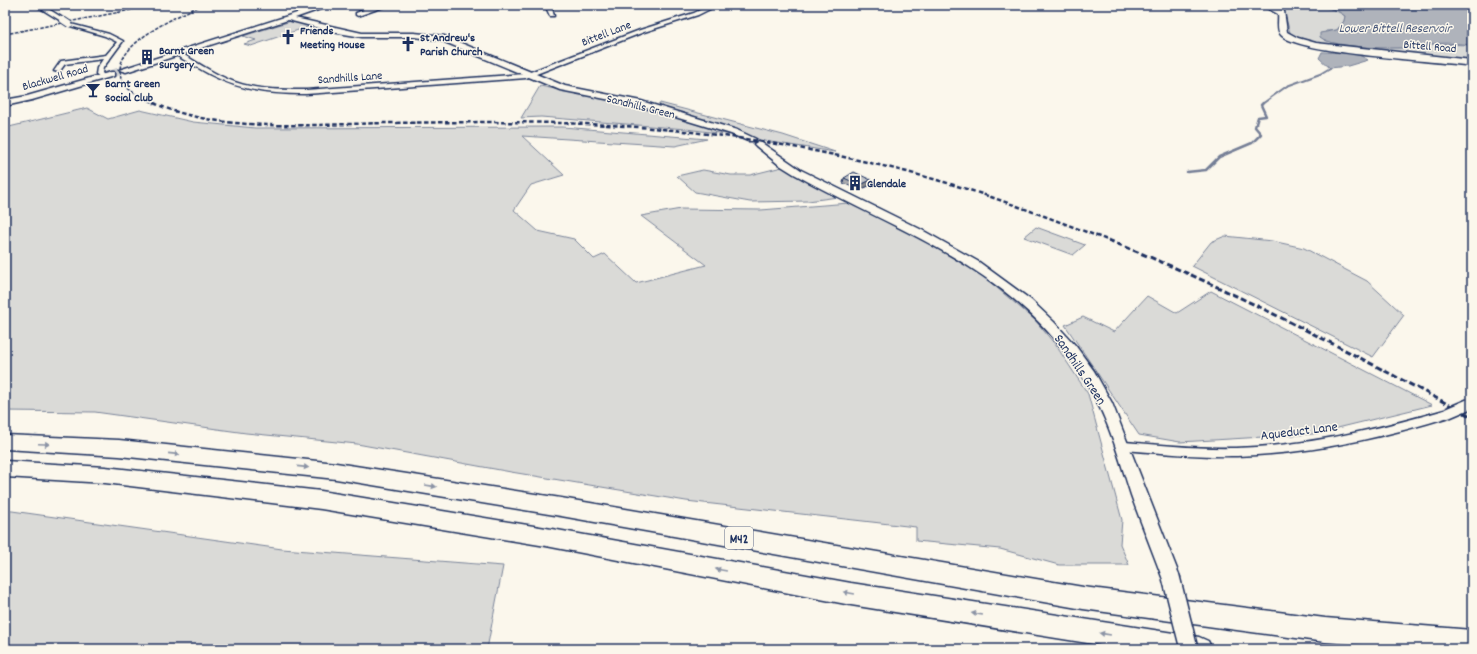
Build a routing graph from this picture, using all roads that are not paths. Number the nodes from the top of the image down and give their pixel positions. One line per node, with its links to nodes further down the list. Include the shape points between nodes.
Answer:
1 (38, 5): 15 (street, bridge, via 69,24 119,40 120,44)
2 (329, 5): 13 (street)
3 (348, 5): 10 (street)
4 (386, 5): 10 (street)
5 (548, 5): 12 (street)
6 (709, 5): 20 (street, Bittell Lane, via 696,14 642,30)
7 (864, 5): 8 (street)
8 (876, 5)
9 (1265, 5): 16 (main road, Bittell Road, via 1280,12 1284,33 1298,41 1326,47)
10 (370, 10): 11 (street)
11 (358, 14)
12 (552, 15)
13 (287, 18): 14 (street); 20 (street, Sandhills Green, via 362,35 417,35 441,38)
14 (177, 53): 17 (street); 20 (street, Sandhills Lane, via 225,80 270,92 306,92)
15 (108, 57): 18 (street, via 63,62); 21 (street, via 100,68 99,74)
16 (1472, 63)
17 (123, 70)
18 (57, 71)
19 (111, 74): 21 (street, Blackwell Road)
20 (532, 74): 25 (street, Sandhills Green, via 563,88 638,103 734,132 755,141 792,168 918,232 981,268 1035,309 1064,341 1105,402)
21 (102, 76): 22 (street, Blackwell Road, via 36,96)
22 (5, 102)
23 (1471, 404): 25 (street, Aqueduct Lane, bridge, via 1389,431 1323,444 1269,450 1208,452)
24 (5, 442): 27 (highway, M42, one-way to 27, via 119,448 336,471 561,507 1083,598 1325,630)
25 (1124, 446): 28 (street, Sandhills Green, bridge, via 1140,497 1171,577)
26 (5, 469): 29 (highway, one-way to 26, via 852,594 539,536 321,500 105,475)
27 (1472, 642)
28 (1189, 649)
29 (1199, 649)

